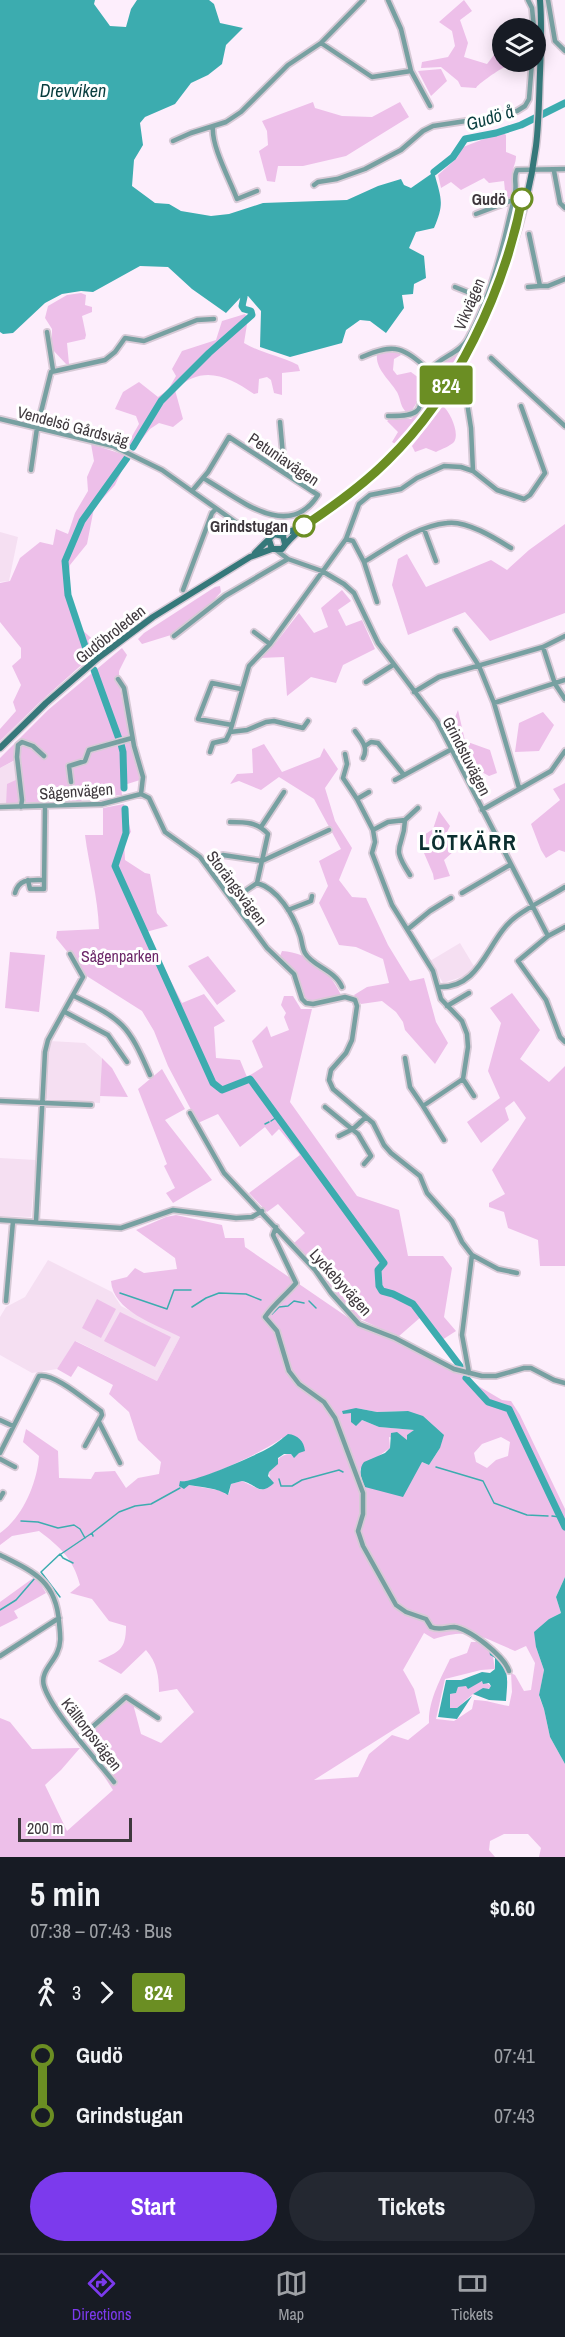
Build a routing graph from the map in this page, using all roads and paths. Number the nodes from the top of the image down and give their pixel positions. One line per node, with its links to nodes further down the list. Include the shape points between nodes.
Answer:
1 (363, 0): 7 (street)
2 (388, 0): 9 (street, via 401,29)
3 (528, 0): 6 (street)
4 (538, 0): 14 (main road, via 537,109)
5 (548, 0): 8 (street, via 556,44)
6 (533, 18)
7 (321, 44): 9 (street, via 372,76); 12 (street, via 288,65 241,111)
8 (565, 51)
9 (411, 71): 11 (street)
10 (531, 72): 17 (street, via 525,106 504,115 441,124 423,131 401,150 365,169)
11 (430, 106)
12 (213, 127): 13 (street); 18 (street, via 237,199)
13 (173, 141)
14 (530, 169): 16 (street); 19 (street, Vikvägen, via 520,169 514,176); 49 (main road, via 508,257 493,297 436,401 389,460 345,499)
15 (565, 169): 16 (street)
16 (555, 171): 20 (street, via 560,203)
17 (314, 185)
18 (257, 190)
19 (513, 200): 21 (street); 27 (street, Vikvägen, via 502,251)
20 (565, 208)
21 (476, 214)
22 (529, 234): 24 (street)
23 (565, 279): 24 (street)
24 (540, 286): 26 (street)
25 (455, 287): 27 (street)
26 (528, 287)
27 (485, 299): 33 (street, Vikvägen, via 461,349)
28 (213, 319): 32 (street, via 197,320 143,342 125,338 105,360)
29 (47, 332): 32 (street)
30 (362, 357): 33 (street, via 393,347 402,349)
31 (492, 358): 39 (street)
32 (53, 370): 40 (street)
33 (429, 370): 36 (street, via 415,414)
34 (465, 390): 43 (street)
35 (521, 406): 43 (street, via 545,473 530,495 516,498 487,484)
36 (388, 416)
37 (0, 418): 40 (street, Vendelsö Gårdsväg)
38 (280, 422): 42 (street)
39 (565, 426)
40 (37, 428): 41 (street); 45 (street, Vendelsö Gårdsväg, via 113,446 137,456)
41 (31, 470)
42 (282, 470): 44 (street, Petuniavägen, via 229,437); 46 (street, Petuniavägen)
43 (473, 471): 54 (street, via 444,466 401,489 370,495 359,504)
44 (203, 478): 45 (street, Petuniavägen); 46 (street, Petuniavägen, via 256,510 273,515 306,510)
45 (192, 491): 48 (street, Vendelsö Gårdsväg)
46 (318, 495): 47 (street)
47 (324, 500)
48 (216, 508): 50 (street, Vendelsö Gårdsväg, via 241,526); 63 (street)
49 (304, 526): 52 (main road); 55 (main road)
50 (261, 528): 52 (street, Vendelsö Gårdsväg); 53 (street, Vendelsö Gårdsväg)
51 (424, 529): 56 (street, via 449,522 485,531); 60 (street); 61 (street)
52 (279, 534): 53 (main road); 55 (main road, via 285,539)
53 (269, 538): 57 (main road); 58 (main road, Gudöbroleden)
54 (346, 539): 61 (street, via 353,541); 62 (street)
55 (284, 545): 57 (main road, Gudöbroleden); 59 (street)
56 (511, 548)
57 (274, 549): 58 (main road, Gudöbroleden); 59 (street, Grindstuvägen)
58 (250, 557): 87 (main road, Gudöbroleden, via 153,617 98,658)
59 (288, 559): 62 (street, Grindstuvägen); 67 (street, via 225,596)
60 (436, 561)
61 (364, 562): 64 (street)
62 (322, 571): 69 (street); 71 (street, Grindstuvägen, via 354,593)
63 (183, 590)
64 (377, 602)
65 (456, 630): 72 (street)
66 (254, 632): 69 (street)
67 (174, 636)
68 (565, 636): 70 (street)
69 (270, 644): 77 (street, via 249,666)
70 (543, 647): 72 (street); 76 (street)
71 (393, 665): 75 (street); 78 (street, Grindstuvägen)
72 (479, 666): 78 (street, via 439,676); 80 (street)
73 (118, 679): 85 (street, via 124,687)
74 (565, 680): 76 (street)
75 (366, 682)
76 (555, 684): 79 (street); 80 (street)
77 (242, 689): 82 (street); 82 (street, via 212,683 198,719)
78 (414, 692): 88 (street, Grindstuvägen)
79 (565, 699)
80 (494, 703): 97 (street)
81 (308, 722): 84 (street, via 303,728 266,722)
82 (232, 725): 84 (street)
83 (355, 731): 86 (street)
84 (230, 732): 89 (street, via 226,740 213,743)
85 (132, 738): 96 (street, via 89,750 85,761 69,766); 100 (street, via 143,777)
86 (365, 746): 93 (street); 94 (street, via 378,743)
87 (0, 748)
88 (452, 749): 94 (street); 106 (street, Grindstuvägen)
89 (210, 752)
90 (565, 752): 97 (street, via 550,771)
91 (345, 754): 101 (street, via 348,764 343,778)
92 (44, 756): 103 (street, via 27,742 18,745)
93 (363, 758)
94 (404, 775): 95 (street)
95 (395, 780)
96 (71, 782)
97 (519, 788): 106 (street)
98 (284, 792): 109 (street)
99 (369, 792): 101 (street)
100 (141, 794): 104 (street, Sågenvägen, via 102,804); 124 (street, Storängsvägen, via 149,798 165,832 200,856)
101 (357, 799): 111 (street)
102 (0, 807): 103 (street, Sågenvägen)
103 (21, 807): 104 (street, Sågenvägen)
104 (45, 807): 117 (street, Sågenvägen)
105 (418, 808): 107 (street)
106 (482, 810): 114 (street, Grindstuvägen)
107 (405, 820): 111 (street, via 388,822); 115 (street, via 398,848 399,859)
108 (230, 822): 109 (street, via 250,822)
109 (261, 827): 113 (street, via 268,834)
110 (329, 830): 113 (street)
111 (373, 830): 128 (street, via 372,853 393,905)
112 (223, 855): 113 (street)
113 (262, 861): 118 (street)
114 (510, 865): 121 (street); 125 (street, Grindstuvägen)
115 (410, 875)
116 (28, 880): 117 (street); 117 (street, via 30,889 44,889); 120 (street, via 17,886)
117 (44, 880)
118 (257, 883): 124 (street); 126 (street, via 266,885)
119 (565, 887): 125 (street)
120 (15, 893)
121 (462, 893)
122 (312, 896): 126 (street, via 311,901)
123 (451, 898): 128 (street)
124 (232, 900): 149 (street, Storängsvägen, via 267,948 294,974 306,1003 345,997 355,1000 352,1040 331,1070 329,1080 333,1089)
125 (532, 907): 129 (street, Grindstuvägen); 132 (street, via 503,929 471,977 446,988)
126 (288, 910): 131 (street, via 305,954 329,971)
127 (565, 927): 129 (street)
128 (408, 929): 132 (street)
129 (548, 936): 137 (street, via 518,961 546,1000)
130 (70, 954): 134 (street, via 83,978)
131 (342, 987)
132 (438, 987): 135 (street)
133 (469, 993): 135 (street)
134 (74, 996): 136 (street); 140 (street, via 125,1026)
135 (447, 1006): 141 (street, via 462,1021 467,1034)
136 (65, 1012): 139 (street, via 108,1035); 144 (street, via 48,1040)
137 (565, 1042)
138 (405, 1058): 146 (street, via 410,1087)
139 (127, 1062)
140 (150, 1075)
141 (463, 1079): 142 (street); 146 (street)
142 (474, 1096)
143 (0, 1101): 144 (street)
144 (42, 1103): 145 (street); 157 (street)
145 (91, 1105)
146 (423, 1106): 152 (street)
147 (326, 1107): 150 (street)
148 (190, 1113): 154 (street, Lyckebyvägen, via 224,1173)
149 (366, 1116): 150 (street); 159 (street, via 384,1145 420,1176 427,1193 452,1221)
150 (353, 1129): 151 (street); 153 (street, via 371,1156)
151 (339, 1136)
152 (444, 1140)
153 (364, 1164)
154 (262, 1212): 157 (street, via 236,1218 173,1210 121,1228); 158 (street, Lyckebyvägen)
155 (0, 1220): 156 (street)
156 (13, 1221): 157 (street); 161 (street)
157 (36, 1222)
158 (276, 1227): 162 (street, Lyckebyvägen, via 359,1324); 177 (street, via 273,1235 296,1283 265,1317 277,1331 289,1371 324,1402 335,1419 363,1493 358,1531 363,1546 396,1605 426,1619 430,1627 457,1627 470,1634 499,1654)
159 (472, 1255): 160 (street, via 498,1269); 162 (street, via 462,1335)
160 (517, 1273)
161 (6, 1301)
162 (469, 1373): 163 (street, Lyckebyvägen, via 496,1376 531,1368)
163 (565, 1383)
164 (0, 1420): 166 (street)
165 (99, 1422): 166 (street, via 101,1411 45,1375 39,1376); 167 (street); 170 (street)
166 (13, 1426): 168 (street)
167 (85, 1446)
168 (0, 1452)
169 (0, 1459): 171 (street)
170 (120, 1463)
171 (15, 1467)
172 (3, 1492): 173 (street)
173 (0, 1498)
174 (0, 1555): 175 (street, Källtorpsvägen, via 41,1579 56,1597)
175 (59, 1618): 176 (street); 179 (street, Källtorpsvägen, via 61,1640 43,1684 51,1701)
176 (0, 1656)
177 (509, 1671)
178 (158, 1718): 179 (street, via 126,1696)
179 (80, 1738): 180 (street, Källtorpsvägen)
180 (114, 1782)

